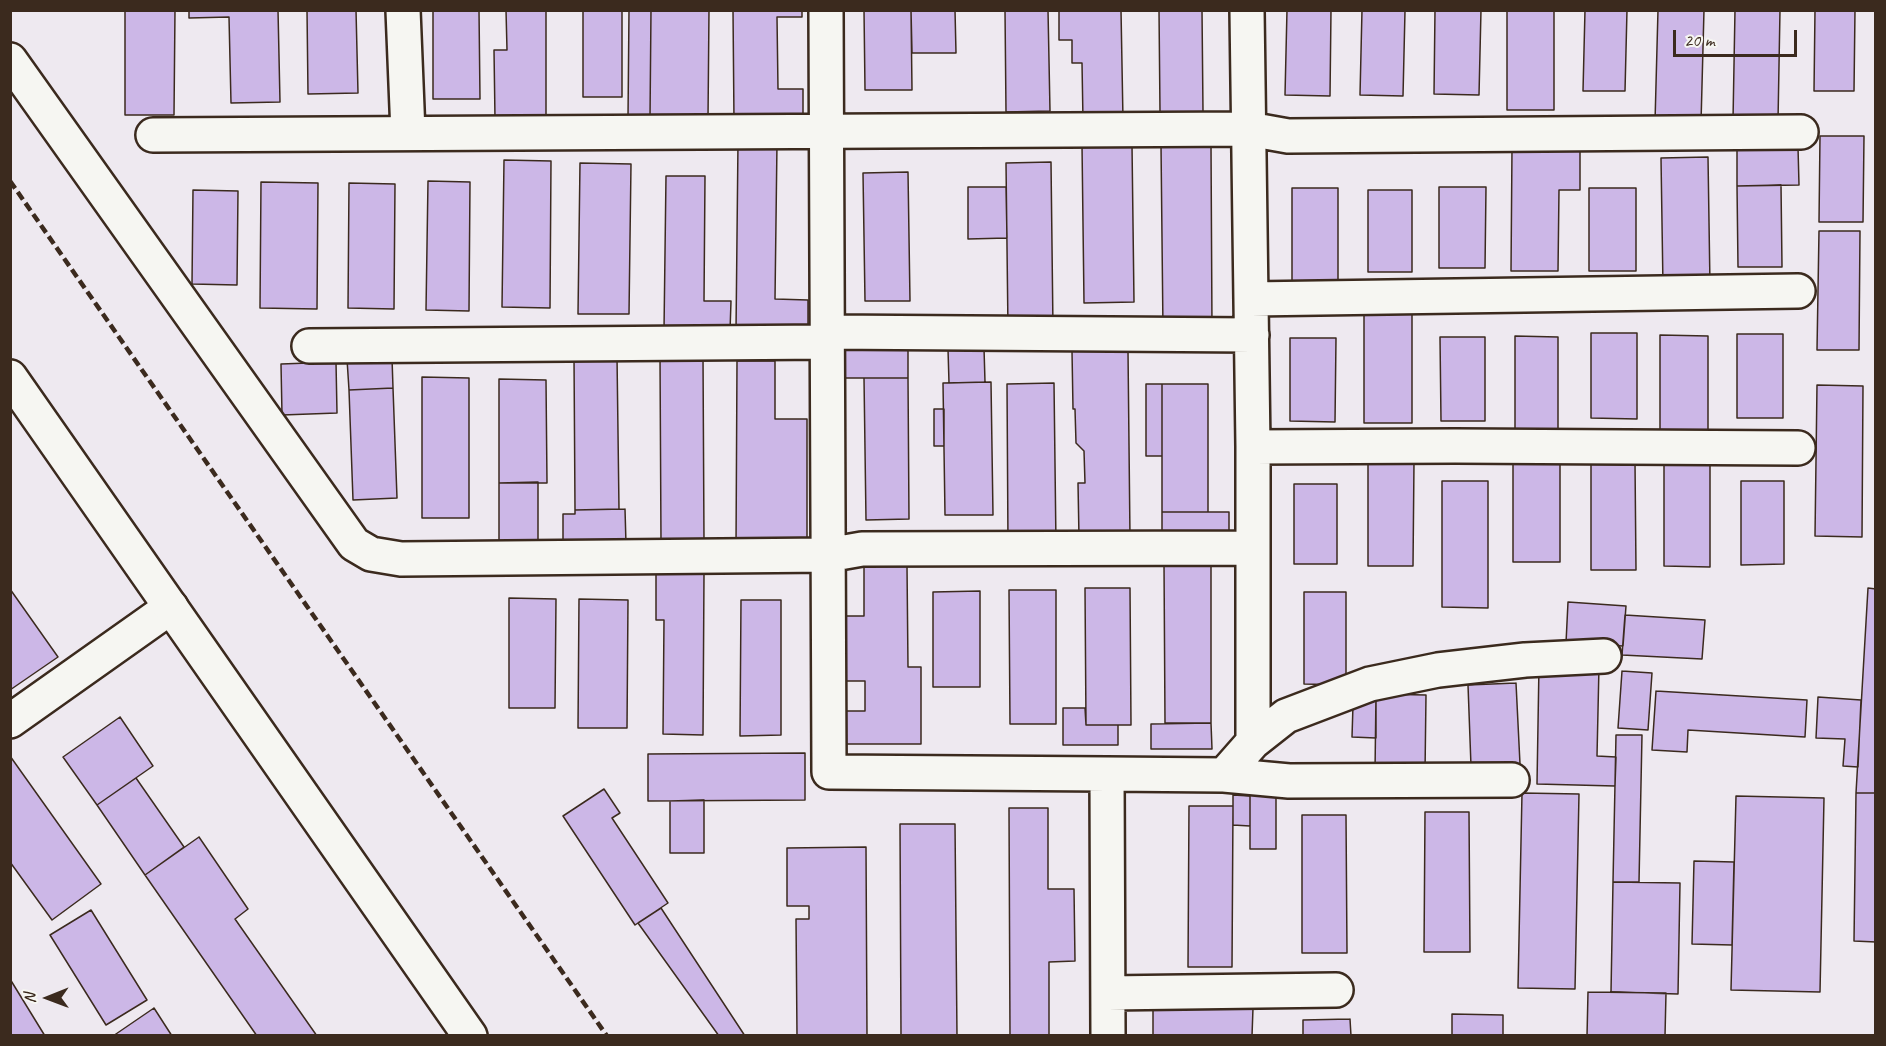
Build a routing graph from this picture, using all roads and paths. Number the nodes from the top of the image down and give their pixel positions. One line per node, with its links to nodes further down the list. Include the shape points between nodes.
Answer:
1 (403, 10): 8 (street)
2 (826, 10): 6 (street)
3 (1247, 10): 5 (street)
4 (10, 60): 19 (street, via 354,544 371,554 401,559)
5 (1249, 129): 6 (street); 7 (street, via 1288,136); 11 (street)
6 (826, 131): 8 (street); 13 (street)
7 (1801, 132)
8 (408, 133): 9 (street)
9 (153, 135)
10 (1798, 291): 11 (street)
11 (1251, 299): 12 (street)
12 (1252, 335): 13 (street); 16 (street)
13 (827, 337): 14 (street); 19 (street)
14 (309, 346)
15 (10, 377): 20 (street)
16 (1253, 447): 17 (street); 18 (street)
17 (1798, 448)
18 (1253, 548): 19 (street, via 862,549); 23 (street)
19 (828, 555): 24 (street, via 829,772)
20 (171, 607): 22 (street); 29 (street)
21 (1604, 656): 23 (street, via 1438,670 1370,684 1286,716)
22 (10, 721)
23 (1253, 742): 25 (street)
24 (1107, 774): 25 (street); 28 (street)
25 (1224, 775): 26 (street, via 1289,781)
26 (1512, 780)
27 (1336, 990): 28 (street)
28 (1108, 993): 30 (street)
29 (466, 1034)
30 (1108, 1035)

